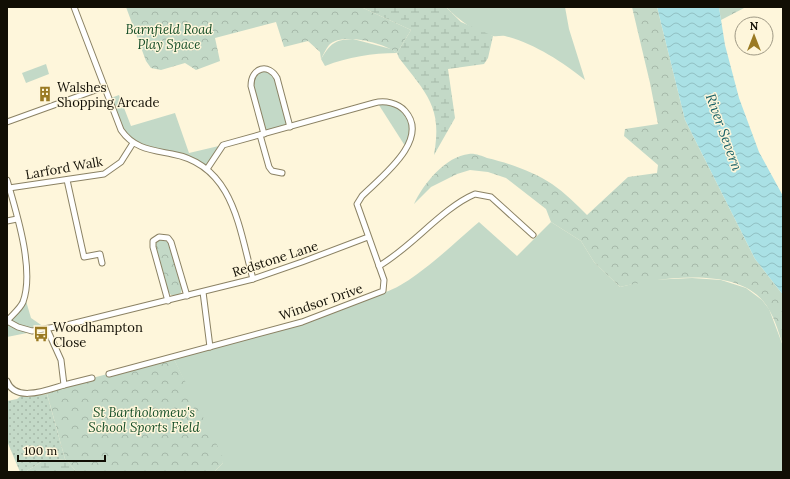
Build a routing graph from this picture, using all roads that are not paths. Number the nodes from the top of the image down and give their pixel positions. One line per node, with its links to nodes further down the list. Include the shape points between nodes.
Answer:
1 (74, 7): 2 (street)
2 (104, 87): 3 (street); 6 (street, via 118,123)
3 (7, 122)
4 (290, 127): 5 (street); 5 (street, via 274,72 260,69 254,73 251,86); 15 (street, Windsor Drive, via 377,102 393,103 406,112 412,125 407,149 358,202)
5 (262, 135): 7 (street, via 223,145); 8 (street, via 269,168)
6 (133, 143): 7 (street, via 151,151 188,158); 10 (street, Larford Walk, via 121,162 109,172 100,176)
7 (207, 168): 18 (street, via 222,184 232,204)
8 (282, 173)
9 (7, 180): 11 (street)
10 (67, 180): 11 (street, Larford Walk); 16 (street, via 84,258 100,254)
11 (9, 188): 12 (street)
12 (17, 219): 13 (street); 22 (street, via 25,253 25,286 23,302)
13 (7, 221)
14 (533, 235): 17 (street, via 491,198 476,194 458,204)
15 (368, 237): 17 (street, Windsor Drive); 18 (street, Redstone Lane)
16 (102, 263)
17 (379, 266): 24 (street, Windsor Drive, via 384,286 383,291 378,294 302,322)
18 (253, 279): 19 (street, Redstone Lane)
19 (203, 292): 20 (street, Redstone Lane); 24 (street)
20 (187, 296): 21 (street, Redstone Lane); 21 (street, via 171,242 168,238 159,237 153,242 153,247)
21 (168, 300): 23 (street, Redstone Lane)
22 (7, 321): 23 (street, Redstone Lane, via 27,330)
23 (47, 329): 28 (street, via 61,360)
24 (210, 347): 25 (street, Windsor Drive)
25 (109, 374)
26 (92, 378): 28 (street)
27 (7, 381): 28 (street, via 12,389 19,393 37,392)
28 (64, 385)

